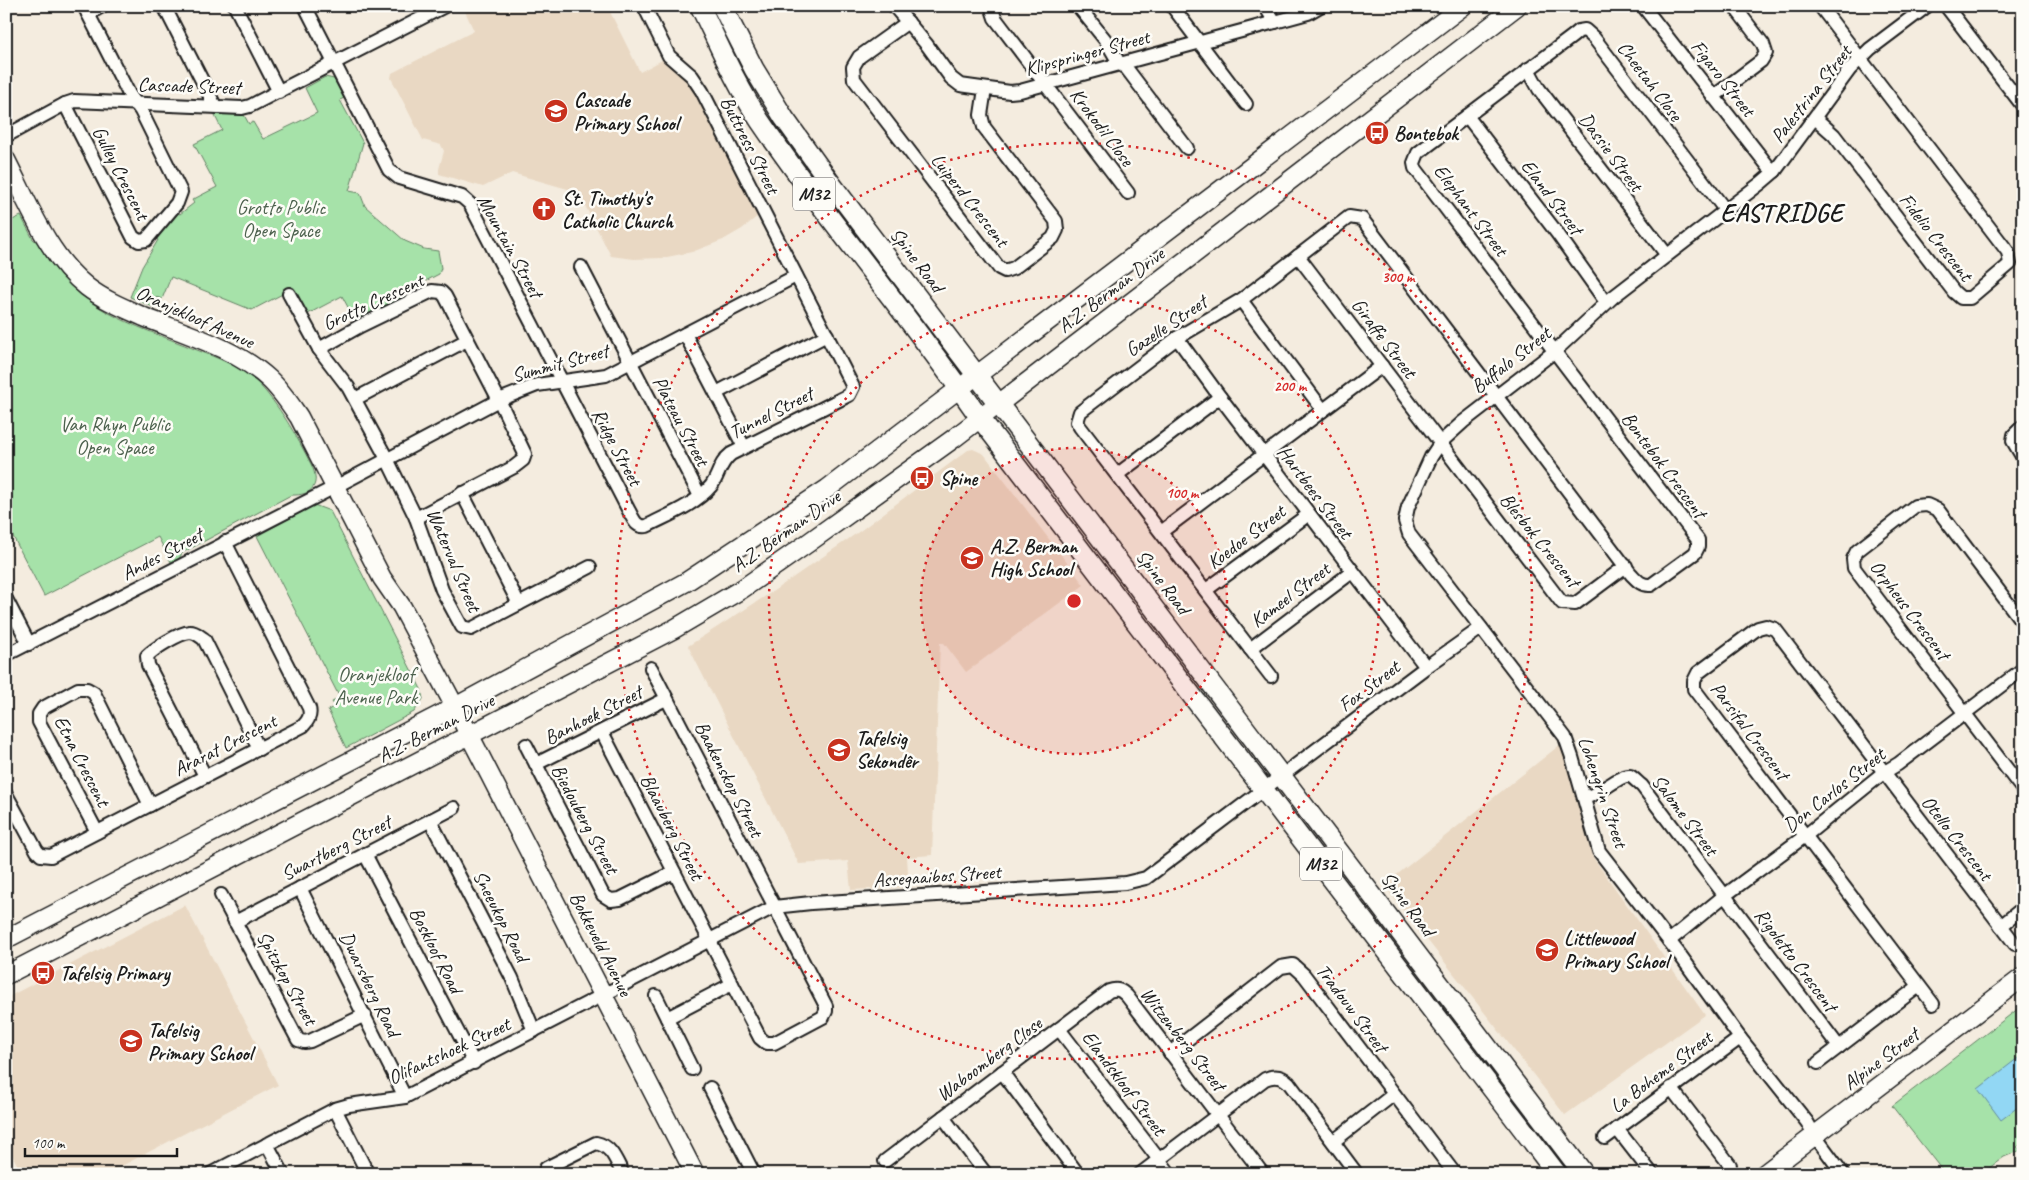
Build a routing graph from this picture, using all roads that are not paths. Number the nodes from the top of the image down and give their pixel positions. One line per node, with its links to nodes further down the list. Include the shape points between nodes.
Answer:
1 (102, 6): 22 (street)
2 (164, 6): 37 (street)
3 (234, 6): 32 (street)
4 (305, 6): 28 (street, Mountain Street)
5 (445, 6): 28 (street, Cascade Street)
6 (644, 6): 50 (street, Buttress Street, via 669,56 692,76 702,91)
7 (700, 6): 64 (main road, M32, via 760,119)
8 (722, 6): 62 (main road, Spine Road / M32, via 754,69 784,118)
9 (894, 6): 23 (street, Klipspringer Street)
10 (994, 6): 30 (street, Krokodil Close, via 995,18)
11 (1078, 6): 27 (street)
12 (1172, 6): 25 (street)
13 (1265, 6): 24 (street)
14 (1320, 6): 24 (street, Klipspringer Street, via 1308,13)
15 (1463, 6): 62 (street, A.Z. Berman Drive)
16 (1518, 6): 71 (street, A.Z. Berman Drive)
17 (1644, 6): 33 (street, Figaro Street)
18 (1734, 6): 33 (street, via 1763,44 1766,53 1761,61)
19 (1820, 6): 26 (street)
20 (1927, 6): 26 (street, Palestrina Street)
21 (1946, 6): 38 (street)
22 (86, 10): 34 (street)
23 (908, 22): 31 (street, Klipspringer Street, via 951,78 960,85); 31 (street, Luiperd Crescent, via 859,57 853,67 854,79 999,268 1006,271 1053,238 1057,230 1056,221 984,127 981,115)
24 (1275, 22): 25 (street, Klipspringer Street)
25 (1200, 42): 27 (street, Klipspringer Street); 36 (street)
26 (1860, 60): 40 (street, Palestrina Street); 40 (street, Fidelio Crescent, via 2008,252 2010,264 1970,298 1960,298 1834,135)
27 (1119, 63): 30 (street, Klipspringer Street); 42 (street)
28 (335, 64): 32 (street, Cascade Street); 63 (street, Mountain Street, via 392,174 462,197 470,204)
29 (1528, 69): 39 (street, Elephant Street); 46 (street, Cheetah Close, via 1580,31 1588,32); 47 (street, Dassie Street, via 1539,89)
30 (1044, 84): 31 (street, Klipspringer Street, via 1010,92); 45 (street, Krokodil Close)
31 (985, 89)
32 (279, 92): 37 (street, Cascade Street, via 247,107)
33 (1713, 97): 44 (street, Figaro Street)
34 (135, 103): 35 (street, Cascade Street, via 78,101); 35 (street, Gulley Crescent, via 181,192 177,204 143,241 133,237); 37 (street, Cascade Street)
35 (64, 104): 41 (street, Cascade Street)
36 (1246, 104)
37 (215, 106)
38 (2023, 106)
39 (1467, 116): 53 (street, Eland Street); 59 (street, Elephant Street, via 1418,152 1414,163)
40 (1815, 118): 44 (street, Palestrina Street)
41 (6, 136)
42 (1187, 148)
43 (6, 160): 81 (street, Oranjekloof Avenue, via 49,243 86,287 119,306 235,355 270,379 299,418)
44 (1775, 171): 46 (street, Buffalo Street)
45 (1128, 193)
46 (1726, 211): 47 (street, Buffalo Street)
47 (1667, 255): 53 (street, Buffalo Street)
48 (1298, 256): 52 (street, Gazelle Street); 61 (street, Giraffe Street); 67 (street, Gazelle Street, via 1349,218 1362,219)
49 (581, 267): 60 (street, Plateau Street)
50 (796, 276): 54 (street, Summit Street); 55 (street, Buttress Street)
51 (289, 294): 58 (street, Grotto Crescent)
52 (1241, 300): 56 (street, Gazelle Street); 72 (street)
53 (1606, 302): 59 (street, Buffalo Street)
54 (685, 334): 60 (street, Summit Street); 66 (street)
55 (827, 335): 65 (street, Buttress Street); 66 (street)
56 (1177, 338): 68 (street, Hartbees Street); 80 (street, Gazelle Street, via 1083,409 1078,417 1080,427)
57 (467, 340): 58 (street, Grotto Crescent, via 445,296 435,291); 69 (street); 70 (street, Grotto Crescent)
58 (319, 348): 69 (street, Grotto Crescent)
59 (1555, 351): 67 (street, Buffalo Street); 89 (street, Bontebok Crescent, via 1698,540 1695,553 1651,585 1640,584)
60 (629, 362): 63 (street, Summit Street, via 606,375); 83 (street, Plateau Street)
61 (1382, 366): 72 (street); 75 (street, Giraffe Street)
62 (977, 376): 64 (street, A.Z. Berman Drive); 71 (main road, Spine Road / M32)
63 (562, 382): 70 (street, Summit Street, via 537,385); 86 (street, Ridge Street, via 632,518)
64 (960, 389): 73 (main road, M32); 105 (street, A.Z. Berman Drive, via 827,489 686,582)
65 (853, 390): 76 (street, Tunnel Street, via 849,395)
66 (716, 393): 76 (street)
67 (1497, 396): 75 (street, Buffalo Street); 89 (street, Bontebok Crescent)
68 (1220, 397): 77 (street, Hartbees Street); 80 (street)
69 (355, 399): 79 (street, Grotto Crescent)
70 (499, 400): 79 (street, Summit Street); 82 (street, Grotto Crescent, via 524,449 524,457 514,467)
71 (998, 403): 73 (street, A.Z. Berman Drive); 114 (main road, Spine Road / M32)
72 (1323, 410): 77 (street)
73 (980, 418): 108 (street, A.Z. Berman Drive, via 742,589 674,630); 115 (main road, M32)
74 (2023, 426): 78 (street, via 2013,441)
75 (1441, 442): 89 (street, Blesbok Crescent, via 1562,603 1575,604); 96 (street, Buffalo Street, via 1408,507 1406,528)
76 (744, 447): 83 (street, Tunnel Street, via 724,459 713,483)
77 (1264, 455): 84 (street, Hartbees Street); 87 (street)
78 (2023, 458)
79 (387, 459): 81 (street, Summit Street); 85 (street, Waterval Street)
80 (1118, 474): 87 (street, Gazelle Street)
81 (335, 487): 88 (street, Andes Street); 105 (street, Oranjekloof Avenue, via 382,578 402,607)
82 (462, 493): 85 (street); 94 (street)
83 (700, 496): 86 (street, Tunnel Street, via 683,508)
84 (1309, 514): 91 (street, Hartbees Street); 92 (street, Koedoe Street)
85 (416, 518): 94 (street, Waterval Street, via 442,590 462,627 471,629)
86 (642, 527)
87 (1161, 532): 92 (street, Gazelle Street)
88 (225, 542): 97 (street, Andes Street); 110 (street, Ararat Crescent, via 310,712 303,726)
89 (1626, 566)
90 (590, 567): 94 (street, Waterval Street)
91 (1352, 572): 98 (street, Kameel Street); 100 (street, Hartbees Street)
92 (1206, 590): 98 (street, Gazelle Street)
93 (6, 600): 97 (street)
94 (519, 604)
95 (2023, 623): 106 (street, Orpheus Crescent, via 1938,510 1927,504 1915,506 1858,551 1853,559 1854,568)
96 (1480, 628): 100 (street, Fox Street); 118 (street, Lohengrin Street, via 1565,737)
97 (29, 644): 99 (street, Andes Street)
98 (1250, 649): 103 (street, Gazelle Street)
99 (6, 655)
100 (1426, 667): 114 (street, Fox Street)
101 (651, 668): 104 (street, Baakenskop Street)
102 (2023, 669): 106 (street, Don Carlos Street)
103 (1271, 676)
104 (666, 699): 107 (street, Banhoek Street); 129 (street, Baakenskop Street)
105 (450, 710): 108 (street, Bokkeveld Avenue); 133 (street, A.Z. Berman Drive)
106 (1964, 712): 112 (street, Don Carlos Street); 116 (street)
107 (602, 732): 111 (street, Banhoek Street); 125 (street, Blaauberg Street)
108 (463, 737): 137 (street, A.Z. Berman Drive); 143 (street, Bokkeveld Avenue)
109 (526, 745): 111 (street, Biedouberg Street)
110 (259, 749): 113 (street, Ararat Crescent); 113 (street, via 204,639 188,632 154,649 147,656 148,665)
111 (536, 764): 125 (street, Biedouberg Street, via 604,895 611,900 620,899)
112 (1883, 773): 123 (street, Don Carlos Street); 123 (street, Parsifal Crescent, via 1774,629 1758,628 1698,673 1694,689); 132 (street, Otello Crescent)
113 (205, 776): 119 (street, Ararat Crescent)
114 (1282, 776): 115 (street, Fox Street); 187 (main road, Spine Road / M32)
115 (1264, 790): 129 (street, Assegaaibos Street, via 1154,873 1138,881); 186 (main road, M32)
116 (2023, 790)
117 (6, 794): 122 (street, Ararat Crescent, via 33,846 41,854 54,854)
118 (1584, 798): 128 (street, Salome Street, via 1593,796 1621,777 1632,777); 135 (street, Lohengrin Street, via 1599,851)
119 (150, 805): 122 (street, Ararat Crescent); 122 (street, Etna Crescent, via 94,694 87,689 78,689 43,708 39,722)
120 (454, 808): 121 (street, Swartberg Street)
121 (430, 820): 124 (street, Swartberg Street); 148 (street, Sneeukop Road, via 512,978)
122 (97, 832)
123 (1805, 836): 128 (street, Don Carlos Street); 140 (street)
124 (365, 854): 126 (street, Swartberg Street); 152 (street, Boskloof Road)
125 (674, 872): 134 (street, Blaauberg Street)
126 (300, 888): 131 (street, Swartberg Street); 145 (street, Dwarsberg Road)
127 (221, 895): 131 (street, Spitzkop Street)
128 (1724, 896): 135 (street, Don Carlos Street); 150 (street, Rigoletto Crescent)
129 (774, 907): 134 (street, Assegaaibos Street); 139 (street, Baakenskop Street, via 826,1006 826,1012 823,1017 774,1043 766,1043 760,1038)
130 (2023, 908): 132 (street)
131 (235, 922): 145 (street, Spitzkop Street, via 298,1040 310,1042)
132 (2001, 926): 136 (street, Otello Crescent)
133 (6, 939)
134 (709, 939): 139 (street, Blaauberg Street); 143 (street, Assegaaibos Street)
135 (1669, 941): 149 (street, Lohengrin Street)
136 (2015, 944)
137 (6, 975)
138 (2023, 977): 164 (street, Alpine Street)
139 (732, 984): 146 (street)
140 (1920, 986): 144 (street); 150 (street)
141 (1117, 990): 147 (street, Waboomberg Close, via 1108,991); 151 (street, Witzenberg Street, via 1127,996)
142 (656, 996): 146 (street)
143 (598, 997): 148 (street, Olifantshoek Street); 176 (street, Bokkeveld Avenue); 177 (street, Bokkeveld Avenue)
144 (1933, 1004)
145 (365, 1015): 159 (street, Dwarsberg Road)
146 (667, 1018): 154 (street)
147 (1059, 1029): 155 (street, Waboomberg Close); 168 (street, Elandskloof Street)
148 (534, 1031): 152 (street, Olifantshoek Street)
149 (1740, 1038): 157 (street, La Boheme Street); 164 (street, Lohengrin Street)
150 (1838, 1047): 153 (street)
151 (1170, 1053): 158 (street, Tradouw Street, via 1281,967 1293,966 1304,975); 161 (street, Witzenberg Street)
152 (474, 1063): 159 (street, Olifantshoek Street)
153 (1818, 1063)
154 (692, 1069)
155 (1002, 1072): 162 (street, Waboomberg Close); 180 (street)
156 (710, 1088): 178 (street)
157 (1671, 1088): 163 (street, La Boheme Street); 170 (street)
158 (1394, 1094): 166 (street); 185 (street, Tradouw Street)
159 (405, 1097): 160 (street, Olifantshoek Street)
160 (335, 1109): 167 (street, Olifantshoek Street); 173 (street)
161 (1218, 1114): 166 (street, via 1264,1079 1280,1077 1290,1083); 168 (street); 183 (street, Witzenberg Street)
162 (943, 1117): 169 (street, Waboomberg Close); 179 (street)
163 (1616, 1129): 165 (street, La Boheme Street); 188 (street)
164 (1815, 1136): 189 (street, Alpine Street); 190 (street, Lohengrin Street)
165 (1605, 1138)
166 (1334, 1141): 184 (street)
167 (267, 1144): 171 (street, Olifantshoek Street); 172 (street)
168 (1159, 1160): 181 (street); 182 (street, Elandskloof Street)
169 (885, 1161)
170 (1730, 1165)
171 (210, 1174)
172 (283, 1174)
173 (368, 1174)
174 (544, 1174): 175 (street, via 546,1168 596,1143 610,1150)
175 (622, 1174)
176 (683, 1174)
177 (696, 1174)
178 (754, 1174)
179 (986, 1174)
180 (1078, 1174)
181 (1140, 1174)
182 (1170, 1174)
183 (1263, 1174)
184 (1357, 1174)
185 (1455, 1174)
186 (1557, 1174)
187 (1584, 1174)
188 (1652, 1174)
189 (1764, 1174)
190 (1843, 1174)

